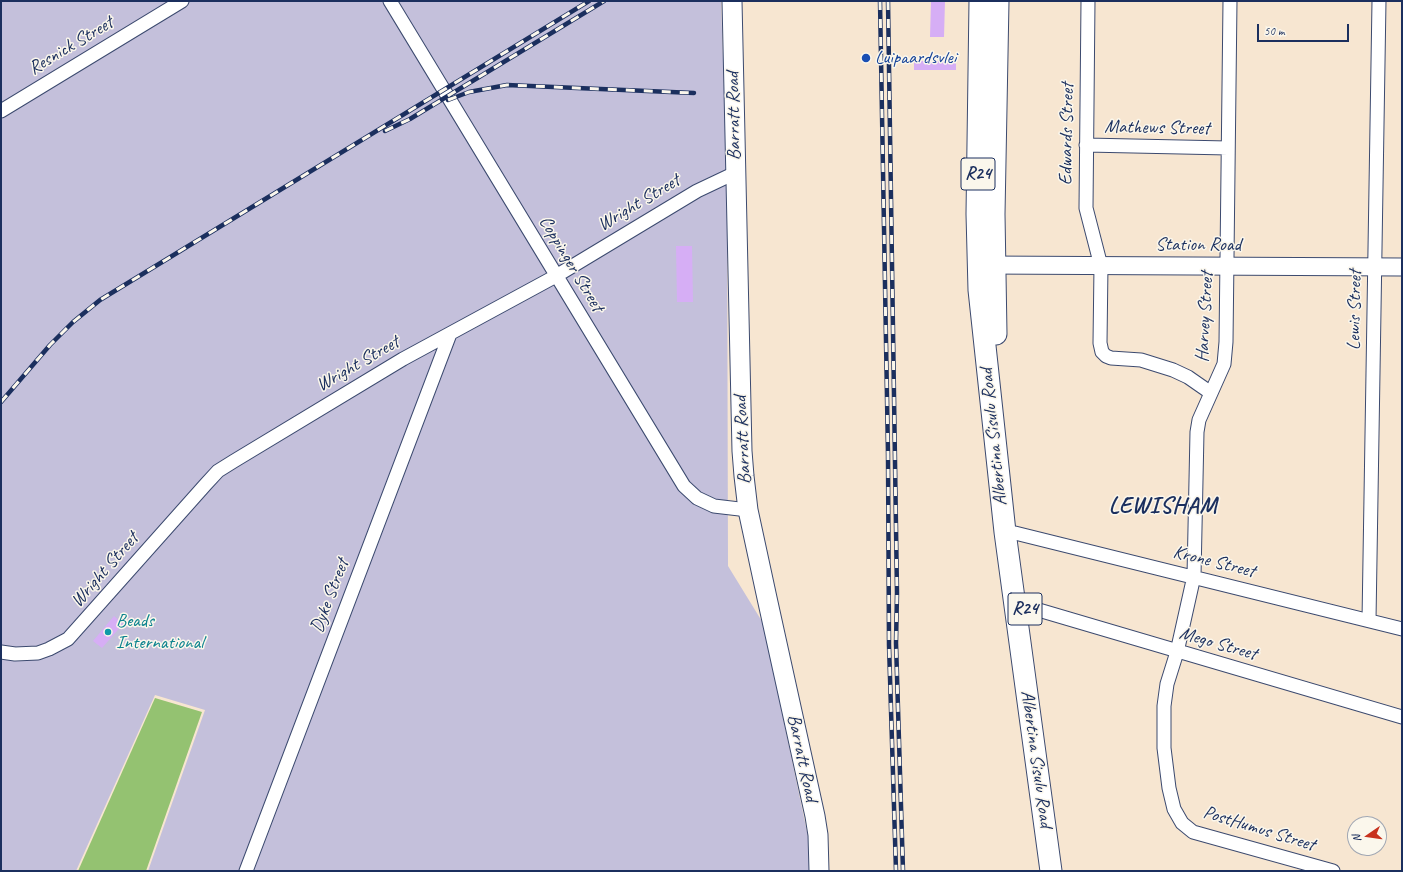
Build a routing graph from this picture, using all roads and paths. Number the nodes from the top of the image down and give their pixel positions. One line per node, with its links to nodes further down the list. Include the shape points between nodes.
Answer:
1 (182, 1): 10 (street, Resnick Street)
2 (390, 1): 19 (street, Coppinger Street)
3 (732, 1): 13 (main road, Barratt Road)
4 (980, 1): 9 (main road, Albertina Sisulu Road / R24)
5 (998, 1): 9 (main road, Albertina Sisulu Road / R24)
6 (1088, 1): 11 (street, Edwards Street)
7 (1230, 1): 12 (street, Harvey Street)
8 (1379, 1): 17 (street, Lewis Street)
9 (988, 60): 14 (main road, Albertina Sisulu Road / R24)
10 (1, 111)
11 (1086, 145): 12 (street, Mathews Street); 15 (street, Edwards Street, via 1086,208)
12 (1228, 148): 16 (street, Harvey Street)
13 (735, 173): 19 (street, Wright Street, via 692,194); 22 (main road, Barratt Road, via 742,451)
14 (986, 265): 15 (street, Station Road); 23 (main road, Albertina Sisulu Road / R24, via 997,346); 25 (main road, Albertina Sisulu Road / R24, via 1004,524)
15 (1101, 266): 16 (street, Station Road); 21 (street, Edwards Street, via 1102,352 1106,356 1159,364 1188,377)
16 (1227, 266): 17 (street, Station Road); 21 (street, Harvey Street, via 1224,364)
17 (1374, 267): 18 (street, Station Road); 26 (street, Lewis Street)
18 (1402, 267)
19 (556, 276): 20 (street, Wright Street); 22 (street, Coppinger Street, via 684,486 697,498 714,506)
20 (450, 334): 28 (street, Wright Street, via 340,395 218,472 68,639 49,649 26,654); 31 (street, Dyke Street)
21 (1211, 393): 24 (street, Harvey Street, via 1199,420 1197,432)
22 (748, 510): 32 (main road, Barratt Road, via 815,816)
23 (1015, 533): 24 (street, Krone Street); 25 (main road, Albertina Sisulu Road / R24)
24 (1194, 576): 26 (street, Krone Street); 29 (street, Harvey Street)
25 (1020, 605): 29 (street, Mego Street); 33 (main road, Albertina Sisulu Road / R24); 34 (main road, Albertina Sisulu Road / R24)
26 (1369, 620): 27 (street, Krone Street)
27 (1402, 629)
28 (1, 652)
29 (1177, 652): 30 (street, Mego Street); 35 (street, PostHumus Street, via 1168,684 1164,727 1168,788 1174,809 1182,823 1193,832 1206,837)
30 (1402, 717)
31 (246, 871)
32 (819, 871)
33 (1051, 871)
34 (1061, 871)
35 (1333, 871)

